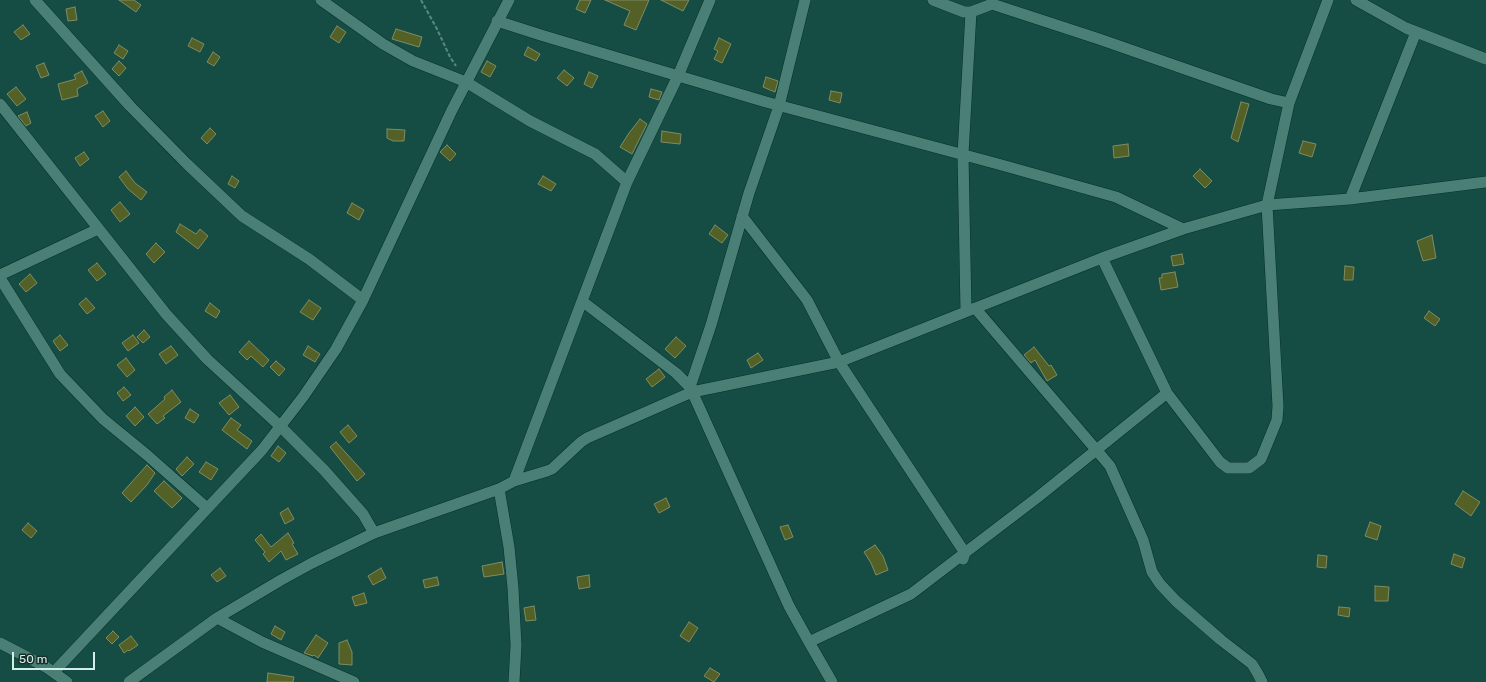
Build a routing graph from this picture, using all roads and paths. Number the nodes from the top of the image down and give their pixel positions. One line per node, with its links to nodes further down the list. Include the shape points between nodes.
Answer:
1 (35, 0): 30 (street, via 130,106 242,216 309,259)
2 (322, 0): 16 (street, via 382,44 412,61)
3 (421, 0): 16 (path)
4 (509, 0): 12 (street)
5 (710, 0): 15 (street)
6 (805, 0): 19 (street)
7 (933, 0): 11 (street, via 964,12)
8 (1328, 0): 17 (street)
9 (1356, 0): 13 (street)
10 (993, 2): 11 (street); 17 (street, via 1271,99)
11 (971, 12): 20 (street)
12 (497, 21): 15 (street); 16 (street)
13 (1416, 32): 14 (street); 23 (street)
14 (1486, 59)
15 (678, 76): 19 (street); 21 (street)
16 (466, 82): 21 (street, via 530,121 595,154); 30 (street)
17 (1289, 103): 24 (street)
18 (0, 104): 26 (street)
19 (779, 106): 20 (street); 25 (street)
20 (963, 154): 27 (street, via 1116,197); 32 (street)
21 (628, 182): 31 (street)
22 (1486, 182): 23 (street)
23 (1350, 200): 24 (street)
24 (1267, 205): 27 (street); 35 (street, via 1278,406 1277,420 1261,460 1248,468 1228,468 1220,462)
25 (742, 216): 33 (street, via 807,300); 34 (street)
26 (98, 229): 29 (street); 36 (street, via 166,314 207,359)
27 (1183, 229): 28 (street)
28 (1102, 258): 32 (street); 35 (street)
29 (0, 277): 40 (street, via 60,374 103,419)
30 (363, 300): 36 (street, via 332,355)
31 (582, 301): 34 (street, via 676,373); 38 (street)
32 (971, 309): 33 (street); 37 (street)
33 (839, 362): 34 (street); 42 (street)
34 (691, 389): 38 (street, via 587,438 547,471); 44 (street, via 790,606)
35 (1167, 393): 37 (street)
36 (280, 426): 40 (street, via 262,450); 41 (street, via 324,470 362,514)
37 (1096, 449): 42 (street); 52 (street, via 1110,466 1143,540 1152,572 1160,584 1215,635 1252,664)
38 (514, 481): 39 (street)
39 (499, 489): 41 (street); 50 (street, via 513,588 516,645)
40 (207, 508): 46 (street)
41 (374, 533): 43 (street, via 281,580)
42 (964, 557): 44 (street, via 911,594)
43 (218, 618): 48 (street); 49 (street, via 262,642)
44 (809, 642): 51 (street)
45 (0, 643): 46 (street)
46 (54, 672): 47 (street)
47 (67, 682)
48 (129, 682)
49 (354, 682)
50 (514, 682)
51 (832, 682)
52 (1262, 682)

